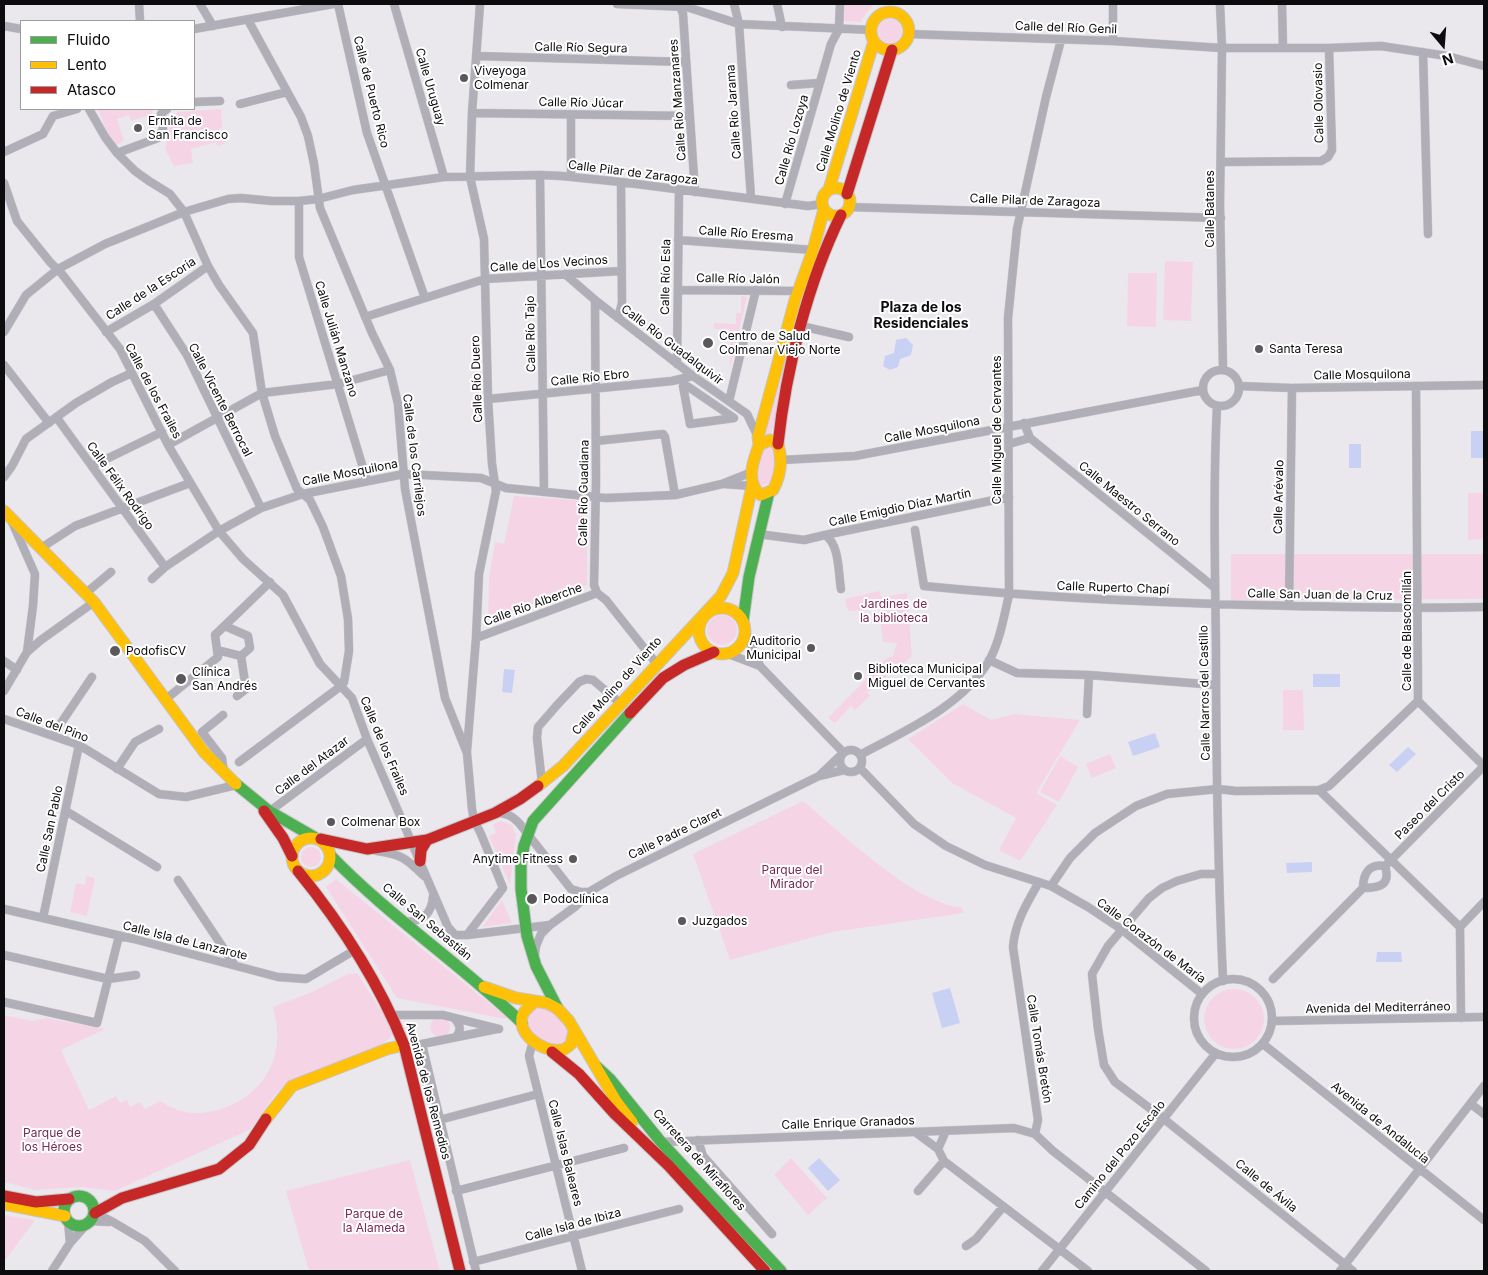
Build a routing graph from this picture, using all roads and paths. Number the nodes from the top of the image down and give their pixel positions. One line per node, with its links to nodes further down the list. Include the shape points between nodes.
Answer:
1 (139, 4): 18 (street)
2 (200, 4): 22 (street)
3 (333, 4): 15 (street)
4 (338, 4): 60 (street, Calle de Puerto Rico, via 367,133)
5 (394, 4): 56 (street, Calle Uruguay)
6 (480, 4): 36 (street, Calle Río Duero)
7 (617, 4): 14 (street)
8 (734, 4): 20 (street, Calle Río Jarama)
9 (777, 4): 23 (street)
10 (840, 4): 26 (street)
11 (1113, 4): 30 (street)
12 (1220, 4): 31 (street, Calle Batanes)
13 (1282, 4): 32 (street)
14 (679, 5): 20 (street); 37 (street, Calle Río Manzanares, via 683,14)
15 (306, 6): 19 (street)
16 (882, 9): 17 (main road, via 892,13); 28 (main road, via 874,21)
17 (899, 10): 27 (main road)
18 (140, 20)
19 (248, 20): 22 (street); 41 (street, Calle de los Carrilejos)
20 (739, 24): 23 (street); 65 (street, Calle Río Jarama)
21 (4, 26): 24 (street)
22 (213, 26): 25 (street)
23 (782, 27): 26 (street)
24 (20, 29)
25 (195, 29)
26 (839, 29): 28 (street); 39 (street, Calle Río Lozoya)
27 (909, 34): 29 (street, Calle del Río Genil); 34 (main road, via 901,46)
28 (873, 36): 34 (main road, via 880,47); 61 (main road, Calle Molino de Viento)
29 (1061, 40): 30 (street, Calle del Río Genil); 72 (street, Calle Miguel de Cervantes)
30 (1113, 41): 31 (street, Calle del Río Genil)
31 (1222, 48): 32 (street, Calle Olovasio); 53 (street, Calle Batanes)
32 (1283, 48): 33 (street, Calle Olovasio)
33 (1329, 48): 35 (street, via 1381,46); 53 (street, Calle Olovasio, via 1332,150 1328,157 1322,161)
34 (892, 50): 64 (main road)
35 (1423, 52): 38 (street); 74 (street)
36 (476, 56): 37 (street, Calle Río Segura); 48 (street, Calle Río Duero)
37 (686, 62): 50 (street, Calle Río Manzanares)
38 (1484, 66)
39 (819, 83): 40 (street, Calle Río Lozoya); 68 (street, Calle Río Lozoya)
40 (791, 85)
41 (287, 92): 44 (street); 66 (street, Calle de los Carrilejos, via 308,136)
42 (195, 102): 43 (street)
43 (220, 102)
44 (240, 104)
45 (74, 110): 51 (street, via 53,116 43,134)
46 (90, 110): 52 (street)
47 (166, 110): 52 (street, via 161,114 163,129 158,138)
48 (472, 114): 49 (street, Calle Río Júcar); 57 (street, Calle Río Duero)
49 (571, 115): 50 (street, Calle Río Júcar); 55 (street)
50 (690, 116): 63 (street, Calle Río Manzanares)
51 (4, 152)
52 (117, 153): 71 (street, via 134,171 170,194)
53 (1221, 162): 73 (street, Calle Batanes)
54 (540, 175): 55 (street, Calle Pilar de Zaragoza); 57 (street, Calle Pilar de Zaragoza); 81 (street, Calle Río Tajo)
55 (571, 176): 58 (street, Calle Pilar de Zaragoza)
56 (444, 177): 57 (street, Calle Pilar de Zaragoza); 60 (street, Calle Pilar de Zaragoza)
57 (470, 177): 82 (street, Calle Río Duero, via 484,239)
58 (621, 182): 62 (street, Calle Pilar de Zaragoza); 79 (street)
59 (4, 183): 78 (street, Calle de los Frailes, via 17,221)
60 (385, 185): 66 (street, Calle Pilar de Zaragoza); 86 (street, Calle de Puerto Rico)
61 (829, 189): 64 (main road, via 841,189); 69 (main road, via 823,196)
62 (678, 190): 63 (street, Calle Pilar de Zaragoza); 75 (street, Calle Río Esla)
63 (695, 192): 65 (street, Calle Pilar de Zaragoza)
64 (847, 194): 70 (main road, via 849,200)
65 (751, 198): 68 (street, Calle Pilar de Zaragoza)
66 (318, 199): 67 (street, Calle Pilar de Zaragoza); 89 (street, Calle de los Carrilejos)
67 (299, 201): 71 (street, Calle Pilar de Zaragoza, via 228,199); 101 (street, Calle Julián Manzano, via 300,257)
68 (785, 204): 69 (street, Calle Pilar de Zaragoza)
69 (823, 207): 70 (main road, via 833,216); 76 (main road)
70 (845, 211): 72 (street, Calle Pilar de Zaragoza); 91 (main road, via 827,244)
71 (184, 212): 77 (street); 78 (street, Calle Pilar de Zaragoza, via 105,244)
72 (1019, 212): 73 (street, Calle Pilar de Zaragoza); 118 (street, Calle Miguel de Cervantes, via 1008,318)
73 (1221, 218): 98 (street, Calle Batanes)
74 (1428, 234)
75 (678, 240): 76 (street, Calle Río Eresma); 83 (street, Calle Río Esla)
76 (813, 250): 85 (main road)
77 (208, 266): 88 (street, Calle de la Escoria); 108 (street, via 253,333)
78 (58, 269): 92 (street, Calle Pilar de Zaragoza, via 26,295); 93 (street, Calle de los Frailes)
79 (621, 270): 80 (street, Calle de Los Vecinos); 90 (street, via 622,303)
80 (566, 274): 81 (street, Calle de Los Vecinos); 87 (street, Calle Río Guadalquivir)
81 (541, 275): 82 (street, Calle de Los Vecinos); 109 (street, Calle Río Tajo)
82 (484, 279): 86 (street, Calle de Los Vecinos); 110 (street, Calle Río Duero)
83 (678, 290): 84 (street, Calle Río Jalón); 95 (street, Calle Río Esla)
84 (756, 290): 85 (street, Calle Río Jalón); 111 (street)
85 (798, 291): 122 (main road)
86 (425, 298): 89 (street, Calle de Los Vecinos)
87 (595, 300): 90 (street, Calle Río Guadalquivir); 105 (street, Calle Río Guadiana)
88 (154, 304): 93 (street, Calle de la Escoria); 113 (street, Calle Vicente Berrocal, via 187,355)
89 (365, 317): 97 (street, Calle de los Carrilejos)
90 (618, 318): 95 (street, Calle Río Guadalquivir)
91 (801, 326): 94 (street); 123 (main road, via 781,412)
92 (4, 332)
93 (106, 332): 99 (street, Calle de los Frailes, via 120,349)
94 (849, 337)
95 (677, 364): 100 (street, Calle Río Guadalquivir)
96 (4, 365): 115 (street)
97 (390, 370): 101 (street); 129 (street, Calle de los Carrilejos, via 398,404)
98 (1223, 370): 103 (street, via 1231,372); 107 (street, via 1208,375)
99 (132, 373): 114 (street, via 76,403); 119 (street, Calle de los Frailes)
100 (693, 376): 105 (street, Calle Río Ebro); 111 (street, Calle Río Guadalquivir)
101 (338, 384): 108 (street); 131 (street, Calle Julián Manzano)
102 (1484, 385): 104 (street, Calle Mosquilona)
103 (1239, 386): 106 (street, Calle Mosquilona); 112 (street, via 1234,402)
104 (1416, 386): 106 (street, Calle Mosquilona); 162 (street, Calle de Blascomillán)
105 (596, 388): 109 (street, Calle Río Ebro); 121 (street, Calle Río Guadiana)
106 (1292, 388): 160 (street, Calle Arévalo)
107 (1203, 390): 112 (street, via 1210,403); 116 (street, Calle Mosquilona)
108 (262, 393): 113 (street); 138 (street, via 275,436 297,489)
109 (544, 394): 110 (street, Calle Río Ebro); 136 (street, Calle Río Tajo)
110 (488, 399): 133 (street, Calle Río Duero)
111 (729, 401): 122 (street, Calle Río Guadalquivir, via 747,414)
112 (1218, 406): 154 (street, Calle Narros del Castillo)
113 (217, 417): 125 (street); 143 (street, Calle Vicente Berrocal)
114 (57, 418): 115 (street); 127 (street, Calle Félix Rodrigo)
115 (49, 423): 130 (street, via 23,442)
116 (1024, 423): 118 (street, Calle Mosquilona); 120 (street, Calle Maestro Serrano)
117 (690, 424): 117 (street, via 726,419 734,418 685,385)
118 (1008, 426): 124 (street, Calle Miguel de Cervantes); 126 (street, Calle Mosquilona, via 855,456)
119 (162, 432): 125 (street, Calle de los Frailes); 127 (street)
120 (1030, 438): 124 (street); 154 (street, Calle Maestro Serrano)
121 (596, 441): 139 (street, via 663,434); 140 (street, Calle Río Guadiana)
122 (759, 441): 123 (main road, via 770,440); 128 (main road, Calle Molino de Viento)
123 (778, 444): 126 (main road)
124 (1008, 444): 141 (street, Calle Miguel de Cervantes)
125 (168, 445): 132 (street, Calle de los Frailes)
126 (782, 460): 137 (main road, via 777,483)
127 (92, 466): 142 (street, Calle Félix Rodrigo)
128 (752, 472): 134 (street, Calle Mosquilona); 135 (main road, Calle Molino de Viento)
129 (404, 474): 131 (street, Calle Mosquilona); 133 (street, Calle Mosquilona, via 481,478); 193 (street, Calle de los Carrilejos, via 445,698)
130 (4, 477)
131 (367, 481): 138 (street, Calle Mosquilona)
132 (190, 483): 142 (street); 145 (street, Calle de los Frailes)
133 (494, 483): 136 (street, Calle Mosquilona, via 506,488); 166 (street, Calle Río Duero, via 496,491 479,574)
134 (722, 484): 135 (street, Calle Mosquilona); 139 (street, Calle Mosquilona)
135 (752, 486): 137 (main road, via 761,494); 163 (main road, Calle Molino de Viento, via 729,584)
136 (544, 492): 140 (street, Calle Mosquilona)
137 (769, 492): 147 (main road)
138 (303, 494): 143 (street, Calle Mosquilona); 180 (street, via 310,500 323,527 341,576 348,619 348,651)
139 (675, 494): 140 (street, Calle Mosquilona)
140 (596, 496): 156 (street, Calle Río Guadiana, via 594,585)
141 (1009, 497): 148 (street, Calle Emigdio Díaz Martín); 157 (street, Calle Miguel de Cervantes)
142 (122, 508): 149 (street, via 75,526); 150 (street, Calle Félix Rodrigo)
143 (261, 508): 145 (street, Calle Mosquilona)
144 (6, 513): 149 (main road); 168 (street, via 35,574)
145 (219, 530): 150 (street, Calle Mosquilona); 153 (street, Calle de los Frailes)
146 (915, 530): 157 (street, Calle Ruperto Chapí, via 924,586)
147 (758, 534): 148 (street, Calle Emigdio Díaz Martín, via 804,540); 165 (main road)
148 (825, 535): 155 (street, Calle Emigdio Díaz Martín, via 835,548)
149 (41, 548): 158 (main road)
150 (165, 567): 152 (street, Calle Mosquilona)
151 (111, 572): 158 (street)
152 (152, 579)
153 (270, 582): 164 (street); 180 (street, Calle de los Frailes, via 284,595 320,664)
154 (1215, 588): 159 (street, Calle Narros del Castillo)
155 (841, 589)
156 (597, 593): 166 (street, Calle Río Alberche); 174 (street)
157 (1009, 595): 159 (street, Calle Ruperto Chapí); 172 (street, Calle Miguel de Cervantes, via 1002,628)
158 (90, 598): 168 (street); 183 (main road)
159 (1215, 604): 160 (street, Calle San Juan de la Cruz); 179 (street, Calle Narros del Castillo)
160 (1289, 606): 162 (street, Calle San Juan de la Cruz)
161 (1484, 607): 162 (street, Calle San Juan de la Cruz)
162 (1418, 609): 184 (street, Calle de Blascomillán)
163 (703, 617): 165 (main road, via 714,609 728,608 739,615); 169 (main road, via 699,634 704,645); 174 (main road, Calle Molino de Viento)
164 (225, 626): 167 (street, via 215,635); 171 (street, via 248,636 250,648)
165 (744, 626): 170 (main road, via 744,637 738,648); 175 (street)
166 (476, 638): 193 (street, Calle Río Duero)
167 (217, 650): 171 (street); 183 (street, via 218,657)
168 (27, 652): 176 (street)
169 (714, 652): 170 (main road); 212 (main road, via 691,660 657,683 533,821)
170 (726, 653): 175 (street)
171 (241, 656): 182 (street, via 246,689)
172 (989, 660): 177 (street, via 1017,672); 195 (street, Calle Miguel de Cervantes, via 968,687 945,707)
173 (4, 661): 176 (street)
174 (656, 663): 185 (main road, Calle Molino de Viento)
175 (760, 666): 194 (street)
176 (16, 670): 181 (street)
177 (1089, 675): 179 (street); 186 (street)
178 (92, 677): 190 (street)
179 (1216, 685): 205 (street, Calle Narros del Castillo)
180 (341, 686): 191 (street, Calle de los Frailes, via 352,698); 196 (street)
181 (4, 691)
182 (237, 696)
183 (166, 699): 201 (main road, via 204,752)
184 (1418, 701): 197 (street); 206 (street, Calle de Blascomillán, via 1329,786)
185 (620, 703): 203 (main road, Calle Molino de Viento, via 563,766); 203 (street, via 593,680 578,682 538,727)
186 (1088, 714)
187 (223, 715): 201 (street, via 202,732 222,758)
188 (4, 719): 190 (street, Calle del Pino)
189 (160, 729): 199 (street, via 136,742)
190 (53, 735): 192 (street, Calle del Pino)
191 (367, 739): 209 (street, Calle del Atazar); 215 (street, Calle de los Frailes)
192 (79, 745): 199 (street, Calle del Pino); 208 (street, Calle San Pablo)
193 (467, 753): 211 (street, Calle de los Carrilejos)
194 (842, 754): 195 (street, via 853,750); 200 (street, via 840,763); 202 (street, Calle Padre Claret)
195 (860, 755): 198 (street)
196 (240, 762)
197 (1484, 766): 220 (street, Paseo del Cristo)
198 (860, 768): 200 (street, via 850,772); 230 (street, Calle Corazón de María, via 914,824 946,846 985,865)
199 (117, 769): 204 (street, Calle del Pino, via 159,794 172,797 186,797)
200 (844, 770): 202 (street, Calle Padre Claret)
201 (224, 773): 204 (main road)
202 (819, 776): 234 (street, Calle Padre Claret, via 631,868)
203 (542, 783): 210 (main road, Calle Molino de Viento)
204 (236, 785): 207 (main road)
205 (1218, 789): 206 (street); 226 (street, Calle Narros del Castillo); 231 (street, via 1168,794 1136,806 1095,833 1070,858)
206 (1319, 790): 220 (street)
207 (258, 804): 209 (main road, Calle Molino de Viento); 218 (main road, via 278,830)
208 (66, 811): 223 (street); 240 (street, Calle San Pablo)
209 (270, 811): 213 (main road, Calle Molino de Viento, via 294,828)
210 (495, 813): 211 (main road, Calle Molino de Viento); 212 (street, via 512,816)
211 (474, 820): 214 (main road, Calle Molino de Viento); 246 (street, Calle de los Carrilejos, via 503,888)
212 (527, 832): 232 (street); 244 (main road, via 520,869)
213 (317, 838): 216 (main road, Calle Molino de Viento); 218 (main road, via 301,840); 219 (main road, via 328,846)
214 (427, 840): 215 (main road, Calle Molino de Viento); 221 (main road, via 421,850)
215 (411, 842): 216 (main road, Calle Molino de Viento); 221 (street, Calle de los Frailes)
216 (365, 849): 217 (street, Calle Molino de Viento); 219 (main road, Calle Molino de Viento)
217 (393, 853): 228 (street, Calle de los Frailes, via 409,860)
218 (292, 856): 224 (main road)
219 (331, 856): 225 (main road); 227 (main road, Calle San Sebastián)
220 (1392, 860): 222 (street, Paseo del Cristo); 243 (street)
221 (420, 861): 228 (street, Calle de los Frailes)
222 (1385, 866): 233 (street, Paseo del Cristo, via 1371,867 1366,872); 233 (street, Paseo del Cristo, via 1388,875 1385,882 1380,886)
223 (157, 867)
224 (298, 871): 225 (main road, via 310,876); 237 (main road, Avenida de los Remedios)
225 (324, 872): 227 (main road, Calle San Sebastián); 237 (main road, Avenida de los Remedios, via 321,890)
226 (1219, 874): 245 (street, Calle de Ávila, via 1201,874 1162,888); 255 (street, Calle Narros del Castillo)
227 (352, 878): 241 (main road, Calle San Sebastián)
228 (427, 879): 235 (street, Calle de los Frailes)
229 (178, 880): 251 (street)
230 (1039, 882): 231 (street, Calle Corazón de María); 284 (street, Calle Tomás Bretón, via 1017,923 1013,947 1038,1120)
231 (1051, 886): 245 (street, Calle Corazón de María)
232 (571, 888): 234 (street); 238 (street)
233 (1363, 888): 254 (street, Paseo del Cristo)
234 (589, 892): 238 (street, Calle Padre Claret)
235 (434, 894): 241 (street, via 430,912 424,918); 246 (street, Calle de los Frailes, via 455,935)
236 (1484, 902): 243 (street)
237 (326, 904): 248 (main road, Avenida de los Remedios)
238 (577, 905): 242 (street, Calle Padre Claret)
239 (4, 909): 240 (street, Calle Isla de Lanzarote)
240 (43, 918): 247 (street, Calle Isla de Lanzarote)
241 (405, 922): 256 (main road, Calle San Sebastián)
242 (550, 925): 244 (street, Calle Padre Claret); 250 (street, Calle Padre Claret, via 541,934)
243 (1460, 927): 264 (street)
244 (525, 928): 246 (street); 250 (main road)
245 (1121, 929): 257 (street, Calle Corazón de María); 280 (street, Calle de Ávila, via 1092,974 1104,1065 1114,1082)
246 (467, 935)
247 (119, 936): 251 (street, Calle Isla de Lanzarote); 253 (street)
248 (355, 950): 251 (street, Calle Isla de Lanzarote, via 306,978 278,977); 261 (main road, Avenida de los Remedios)
249 (4, 955): 253 (street)
250 (534, 961): 260 (main road)
251 (234, 964)
252 (136, 975): 253 (street)
253 (108, 979): 258 (street, via 97,1023)
254 (1273, 980)
255 (1223, 981): 257 (street); 265 (street, via 1236,979 1260,990 1271,1007)
256 (484, 987): 259 (main road, Calle San Sebastián); 266 (main road, Calle San Sebastián)
257 (1202, 994): 274 (street, via 1194,1023 1204,1044)
258 (4, 1002)
259 (534, 1002): 260 (main road, via 547,1003); 266 (main road, via 526,1007)
260 (558, 1009): 267 (main road)
261 (394, 1015): 262 (street); 272 (main road, Avenida de los Remedios)
262 (453, 1017): 268 (street, via 460,1027); 268 (street, via 499,1029)
263 (1484, 1017): 264 (street, Avenida del Mediterráneo)
264 (1461, 1018): 265 (street, Avenida del Mediterráneo)
265 (1272, 1021): 271 (street)
266 (522, 1023): 269 (main road)
267 (574, 1031): 273 (main road, via 574,1043 569,1048); 275 (main road, Carretera de Miraflores)
268 (456, 1037): 270 (street)
269 (533, 1041): 273 (main road); 277 (street, Calle Islas Baleares, via 529,1056)
270 (422, 1044): 272 (street); 281 (street, Avenida de los Remedios)
271 (1263, 1044): 274 (street, via 1245,1055 1230,1057); 292 (street, Avenida de Andalucía)
272 (404, 1045): 297 (main road, via 292,1086 249,1145 219,1169); 315 (main road, Avenida de los Remedios)
273 (552, 1052): 291 (main road, Carretera de Miraflores, via 579,1074)
274 (1216, 1053): 280 (street, Camino del Pozo Escalo)
275 (597, 1067): 286 (main road, Carretera de Miraflores); 291 (main road, Carretera de Miraflores, via 616,1101)
276 (1484, 1086): 278 (street)
277 (538, 1094): 281 (street); 290 (street, Calle Islas Baleares)
278 (1471, 1104): 279 (street); 292 (street)
279 (1484, 1114)
280 (1164, 1119): 295 (street, Camino del Pozo Escalo); 312 (street, Calle de Ávila)
281 (439, 1120): 293 (street, Avenida de los Remedios)
282 (946, 1130): 283 (street, Calle Enrique Granados); 284 (street, Calle Enrique Granados, via 1014,1128); 288 (street)
283 (915, 1132): 285 (street, Calle Enrique Granados); 288 (street)
284 (1035, 1134): 295 (street)
285 (698, 1140): 286 (street, Calle Enrique Granados); 306 (street, via 703,1156)
286 (661, 1142): 319 (main road, Carretera de Miraflores)
287 (624, 1148): 290 (street)
288 (938, 1149): 289 (street)
289 (944, 1161): 294 (street); 301 (street)
290 (557, 1165): 293 (street); 307 (street, Calle Islas Baleares)
291 (668, 1166): 318 (main road, Carretera de Miraflores)
292 (1420, 1169): 305 (street, Avenida de Andalucía); 312 (street)
293 (456, 1191): 311 (street, Avenida de los Remedios)
294 (918, 1191)
295 (1106, 1191): 310 (street, Camino del Pozo Escalo); 322 (street)
296 (4, 1196): 299 (main road, via 53,1203)
297 (122, 1198): 298 (main road); 304 (main road)
298 (90, 1199): 299 (main road, via 79,1195); 304 (main road, via 95,1208)
299 (69, 1200): 303 (main road, via 65,1204)
300 (4, 1204): 303 (main road)
301 (1003, 1207): 309 (street); 310 (street)
302 (679, 1209): 307 (street, Calle Isla de Ibiza)
303 (67, 1219): 304 (main road, via 77,1226); 308 (street)
304 (91, 1219): 308 (street); 314 (street, via 113,1222 145,1241)
305 (1484, 1220)
306 (772, 1234)
307 (574, 1236): 311 (street, Calle Isla de Ibiza); 317 (street, Calle Islas Baleares)
308 (70, 1243): 313 (street)
309 (966, 1246)
310 (1060, 1249): 320 (street, Camino del Pozo Escalo); 321 (street)
311 (473, 1262): 316 (street, Avenida de los Remedios)
312 (1345, 1264): 323 (street); 324 (street, Calle de Ávila)
313 (52, 1271)
314 (175, 1271)
315 (460, 1271)
316 (476, 1271)
317 (582, 1271)
318 (765, 1271)
319 (781, 1271)
320 (1042, 1271)
321 (1088, 1271)
322 (1206, 1271)
323 (1340, 1271)
324 (1354, 1271)

